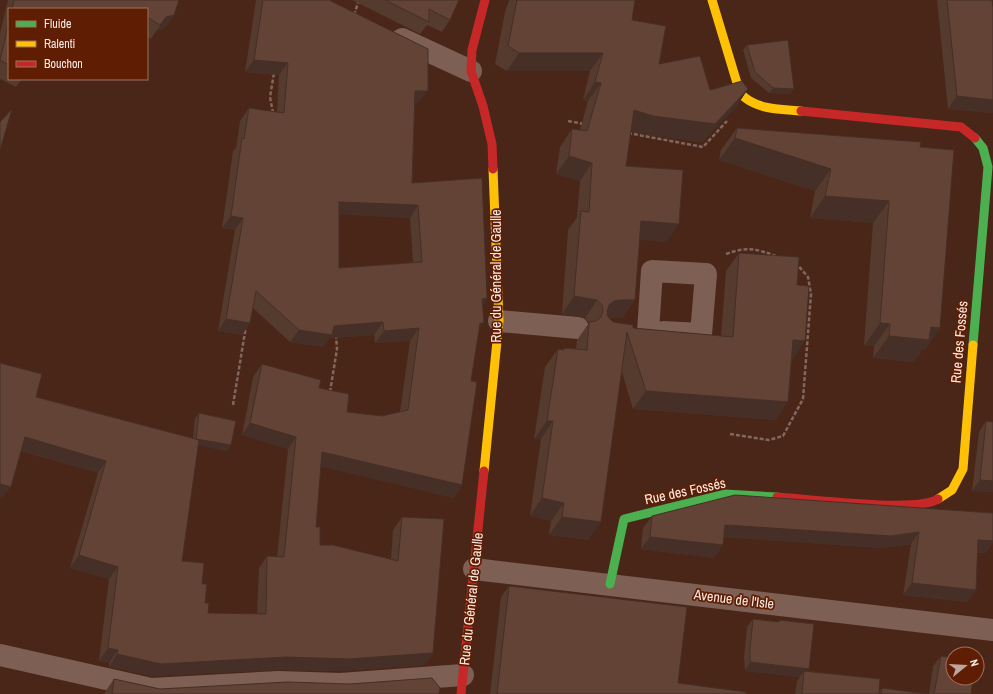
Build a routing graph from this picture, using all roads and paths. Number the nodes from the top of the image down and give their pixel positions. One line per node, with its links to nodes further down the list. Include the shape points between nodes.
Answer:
1 (359, 0): 4 (path)
2 (485, 0): 7 (street, via 472,50)
3 (712, 0): 8 (street, via 740,93)
4 (353, 22)
5 (382, 29): 7 (street)
6 (275, 67): 9 (path, via 270,97)
7 (471, 71): 16 (street, Rue du Général de Gaulle, via 492,144)
8 (747, 101): 12 (path, via 703,147); 24 (street, Rue des Fossés, via 767,108 961,127 976,137 986,150 988,167 962,470 952,490 932,503 907,506 725,494 624,519)
9 (273, 115)
10 (568, 121): 11 (path)
11 (590, 125)
12 (620, 131)
13 (784, 258): 15 (path, via 756,248 735,250 717,257)
14 (791, 261): 22 (path, via 798,264 808,277 811,294 803,399 783,436 769,440)
15 (706, 274): 15 (street, via 652,271 638,331 701,334)
16 (499, 321): 18 (street); 23 (street, Rue du Général de Gaulle)
17 (247, 322): 21 (path)
18 (578, 328)
19 (336, 334): 20 (path, via 337,349)
20 (329, 395)
21 (233, 405)
22 (730, 434)
23 (474, 569): 24 (street, Avenue de l'Isle); 27 (street, Rue du Général de Gaulle)
24 (610, 584): 25 (street, Avenue de l'Isle)
25 (993, 630)
26 (0, 655): 27 (street, via 152,689 279,682)
27 (462, 684)

